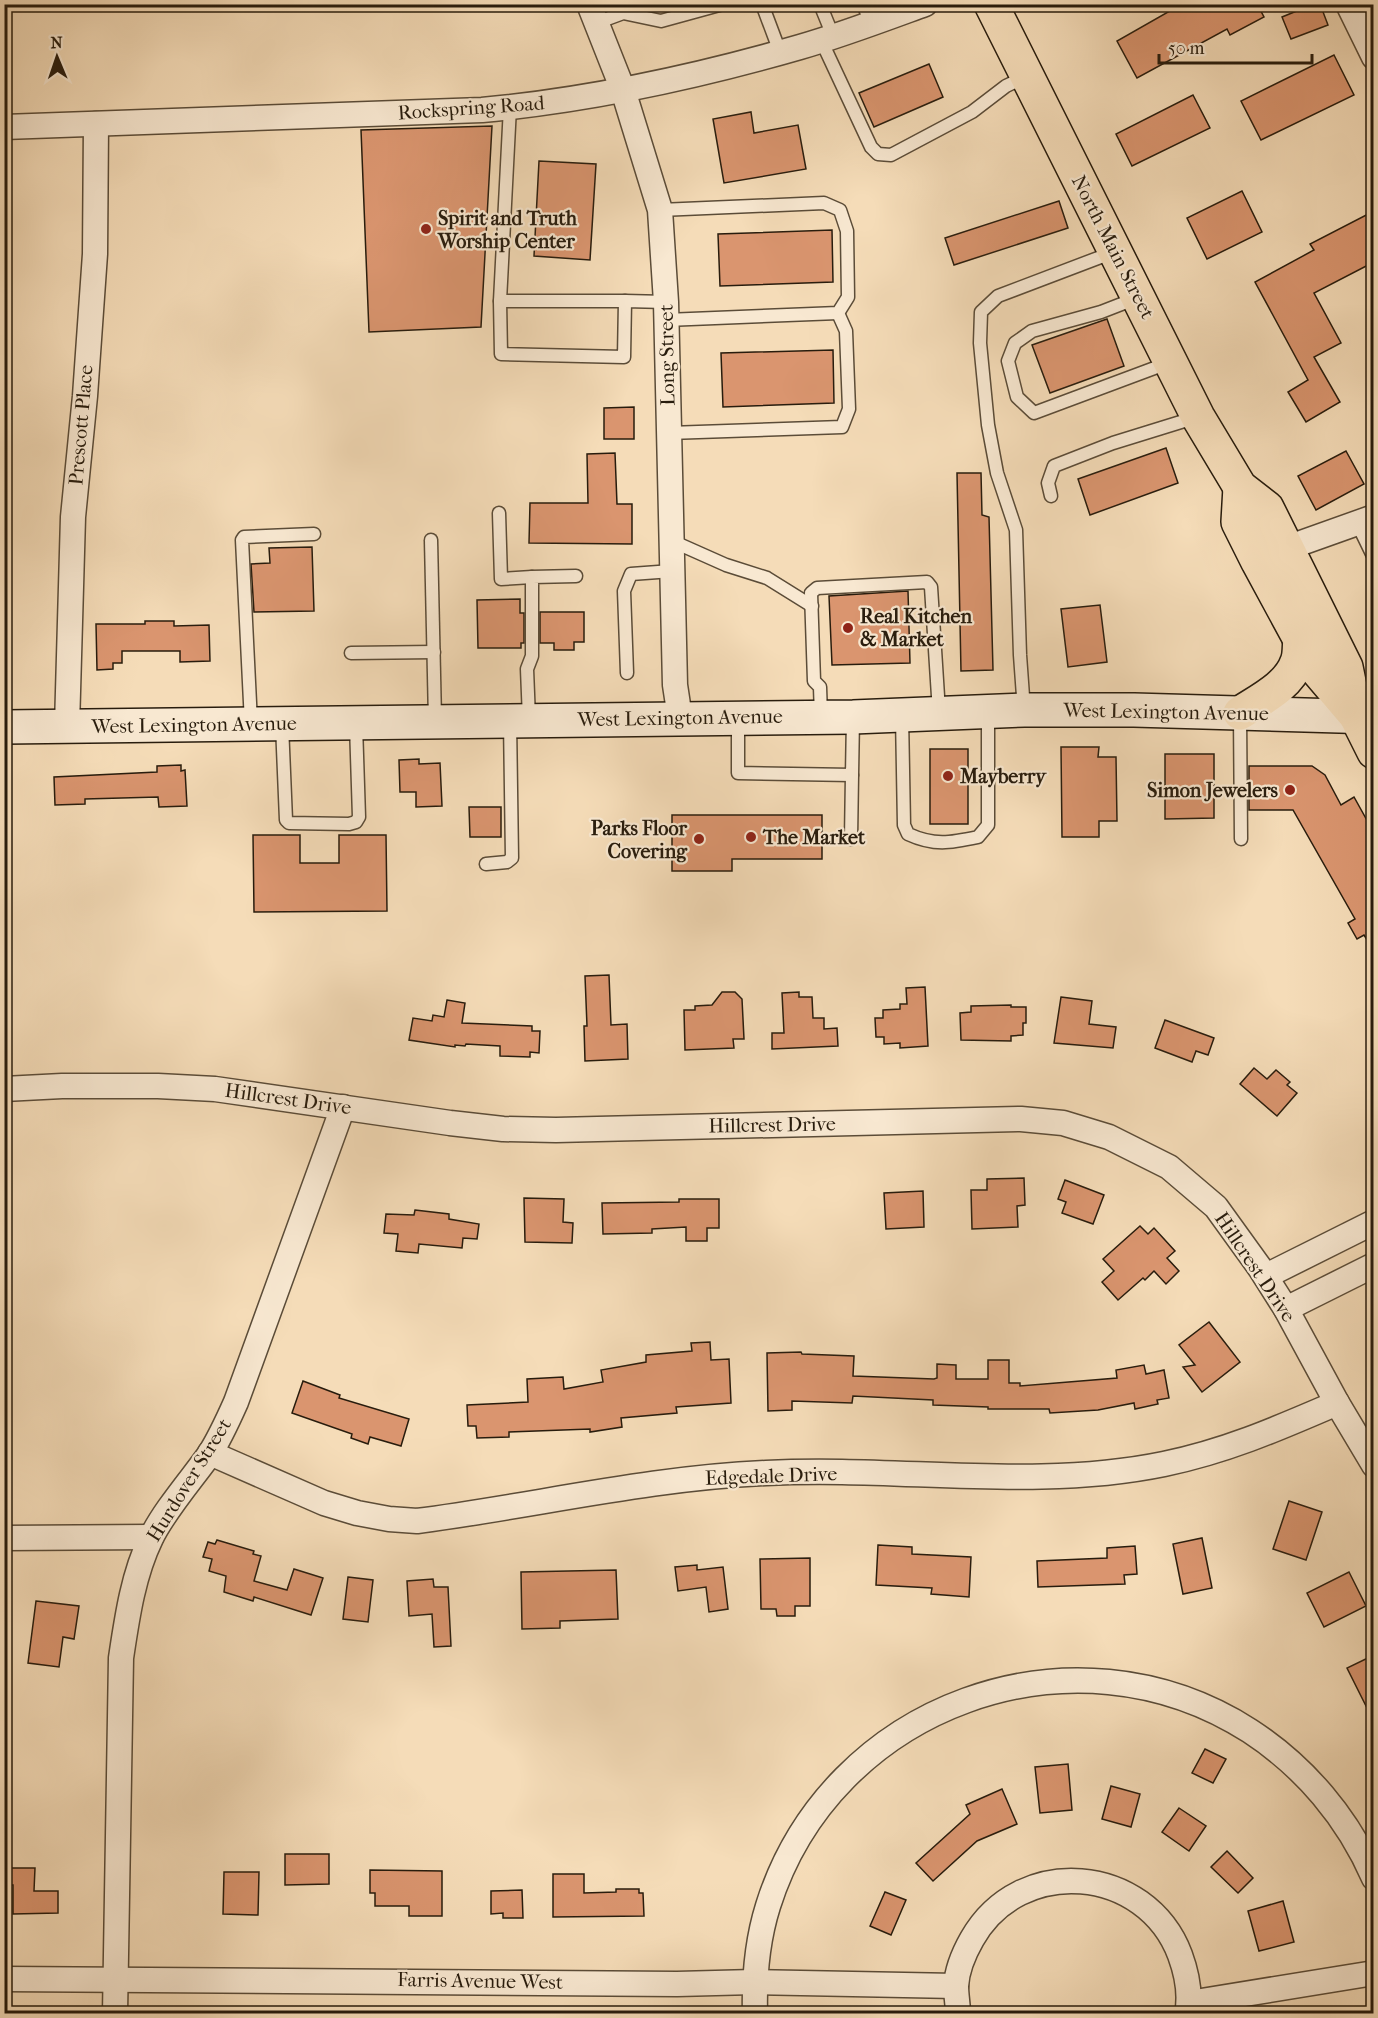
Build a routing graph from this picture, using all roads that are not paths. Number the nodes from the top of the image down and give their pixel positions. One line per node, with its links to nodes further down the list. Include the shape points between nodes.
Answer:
1 (723, 4): 7 (lane, via 661,21 623,13)
2 (762, 4): 10 (lane)
3 (820, 4): 9 (lane)
4 (925, 4): 8 (street, Rockspring Road)
5 (991, 4): 12 (main road, North Main Street)
6 (1348, 4): 11 (street)
7 (592, 14): 13 (street, Long Street)
8 (867, 14): 9 (street, Rockspring Road)
9 (827, 38): 10 (street, Rockspring Road); 12 (lane, via 871,147 878,154 891,155 962,118)
10 (780, 52): 13 (street, Rockspring Road)
11 (1374, 57)
12 (1027, 76): 18 (main road, North Main Street)
13 (623, 90): 14 (street, Rockspring Road); 17 (street, Long Street)
14 (510, 107): 15 (street, Rockspring Road); 20 (lane)
15 (96, 124): 16 (street, Rockspring Road); 58 (street, Prescott Place, via 95,254 73,517)
16 (4, 127)
17 (660, 210): 22 (street, Long Street); 23 (lane, via 825,203 840,210 847,231 848,297)
18 (1115, 251): 19 (main road, North Main Street); 44 (lane, via 998,296 981,312 988,425 997,473 1016,530)
19 (1138, 298): 24 (main road, North Main Street); 24 (lane, via 1032,331 1015,343 1008,361 1017,397 1034,413)
20 (500, 301): 21 (lane); 21 (lane, via 501,354 624,357)
21 (625, 301): 22 (lane)
22 (666, 311): 23 (lane); 26 (street, Long Street)
23 (838, 313): 26 (lane, via 846,331 849,409 842,427)
24 (1171, 362): 25 (main road, North Main Street)
25 (1198, 417): 27 (main road, North Main Street); 28 (lane, via 1054,466 1048,483)
26 (669, 433): 33 (street, Long Street)
27 (1240, 487): 34 (main road, North Main Street, via 1267,508); 40 (main road, North Main Street, via 1238,522)
28 (1051, 496)
29 (500, 513): 38 (lane, via 501,579)
30 (1365, 520): 34 (street); 35 (lane)
31 (314, 534): 57 (lane, via 242,540)
32 (431, 540): 41 (lane)
33 (672, 540): 36 (street, Long Street); 39 (lane, via 726,565 767,578)
34 (1287, 548): 52 (main road, North Main Street, via 1346,666)
35 (1374, 558)
36 (672, 571): 43 (lane, via 631,574 624,591); 53 (street, Long Street, via 675,684)
37 (576, 576): 38 (lane)
38 (532, 578): 54 (lane, via 532,656 526,669)
39 (812, 606): 46 (lane, via 811,592 817,588 927,582 931,587); 50 (lane, via 814,681 820,687)
40 (1300, 638): 47 (main road, via 1298,661 1292,674); 52 (main road, North Main Street, via 1317,669)
41 (434, 652): 42 (lane); 55 (lane)
42 (351, 653)
43 (627, 673)
44 (1024, 710): 45 (street, West Lexington Avenue); 47 (street, West Lexington Avenue)
45 (988, 711): 46 (street, West Lexington Avenue); 48 (lane, via 988,825 978,837 947,844 924,842 908,834 904,825)
46 (939, 713): 48 (street, West Lexington Avenue)
47 (1240, 713): 52 (street, West Lexington Avenue); 63 (lane)
48 (902, 715): 51 (street, West Lexington Avenue)
49 (738, 717): 50 (street, West Lexington Avenue); 53 (street, West Lexington Avenue); 61 (lane, via 738,773)
50 (821, 717): 51 (street, West Lexington Avenue)
51 (853, 717): 61 (lane)
52 (1365, 717): 60 (main road, North Main Street)
53 (680, 718): 54 (street, West Lexington Avenue)
54 (520, 720): 55 (street, West Lexington Avenue); 64 (lane, via 512,858)
55 (435, 721): 56 (street, West Lexington Avenue)
56 (356, 722): 57 (street, West Lexington Avenue); 57 (lane, via 359,817 349,824 286,820)
57 (267, 724): 58 (street, West Lexington Avenue)
58 (68, 726): 59 (street, West Lexington Avenue)
59 (4, 728)
60 (1374, 752)
61 (852, 775): 62 (lane)
62 (851, 839)
63 (1241, 839)
64 (486, 864)
65 (4, 1089): 66 (street, Hillcrest Drive, via 215,1089)
66 (343, 1107): 69 (street, Hillcrest Drive, via 492,1128 545,1130 1021,1119 1063,1123 1109,1137 1168,1167 1216,1207); 72 (street, Hurdover Street, via 236,1402)
67 (1374, 1222): 69 (street)
68 (1374, 1265): 70 (street)
69 (1266, 1276): 70 (street, Hillcrest Drive)
70 (1286, 1309): 71 (street, Hillcrest Drive)
71 (1336, 1403): 72 (street, Edgedale Drive, via 1259,1437 1210,1453 1105,1472 1017,1477 831,1472 714,1476 417,1521 368,1515 324,1503); 73 (street, Hillcrest Drive)
72 (210, 1453): 74 (street, Hurdover Street)
73 (1374, 1465)
74 (151, 1537): 75 (street); 79 (street, Hurdover Street, via 129,1605 121,1658)
75 (4, 1538)
76 (1374, 1878): 80 (street, via 1324,1795 1290,1761 1236,1722 1183,1698 1127,1684 1089,1680 1012,1686 975,1696 906,1728 846,1776 799,1837 781,1871 768,1906)
77 (1374, 1973): 82 (street)
78 (4, 1979): 79 (street, Farris Avenue West)
79 (115, 1979): 80 (street, Farris Avenue West); 83 (street, Hurdover Street)
80 (754, 1982): 81 (street, Farris Avenue West); 84 (street)
81 (956, 1986): 82 (street, via 969,1945 980,1926 1004,1903 1033,1887 1065,1880 1097,1883 1128,1894 1155,1914 1174,1940 1186,1970); 85 (street)
82 (1188, 2008)
83 (115, 2013)
84 (755, 2013)
85 (958, 2013)

